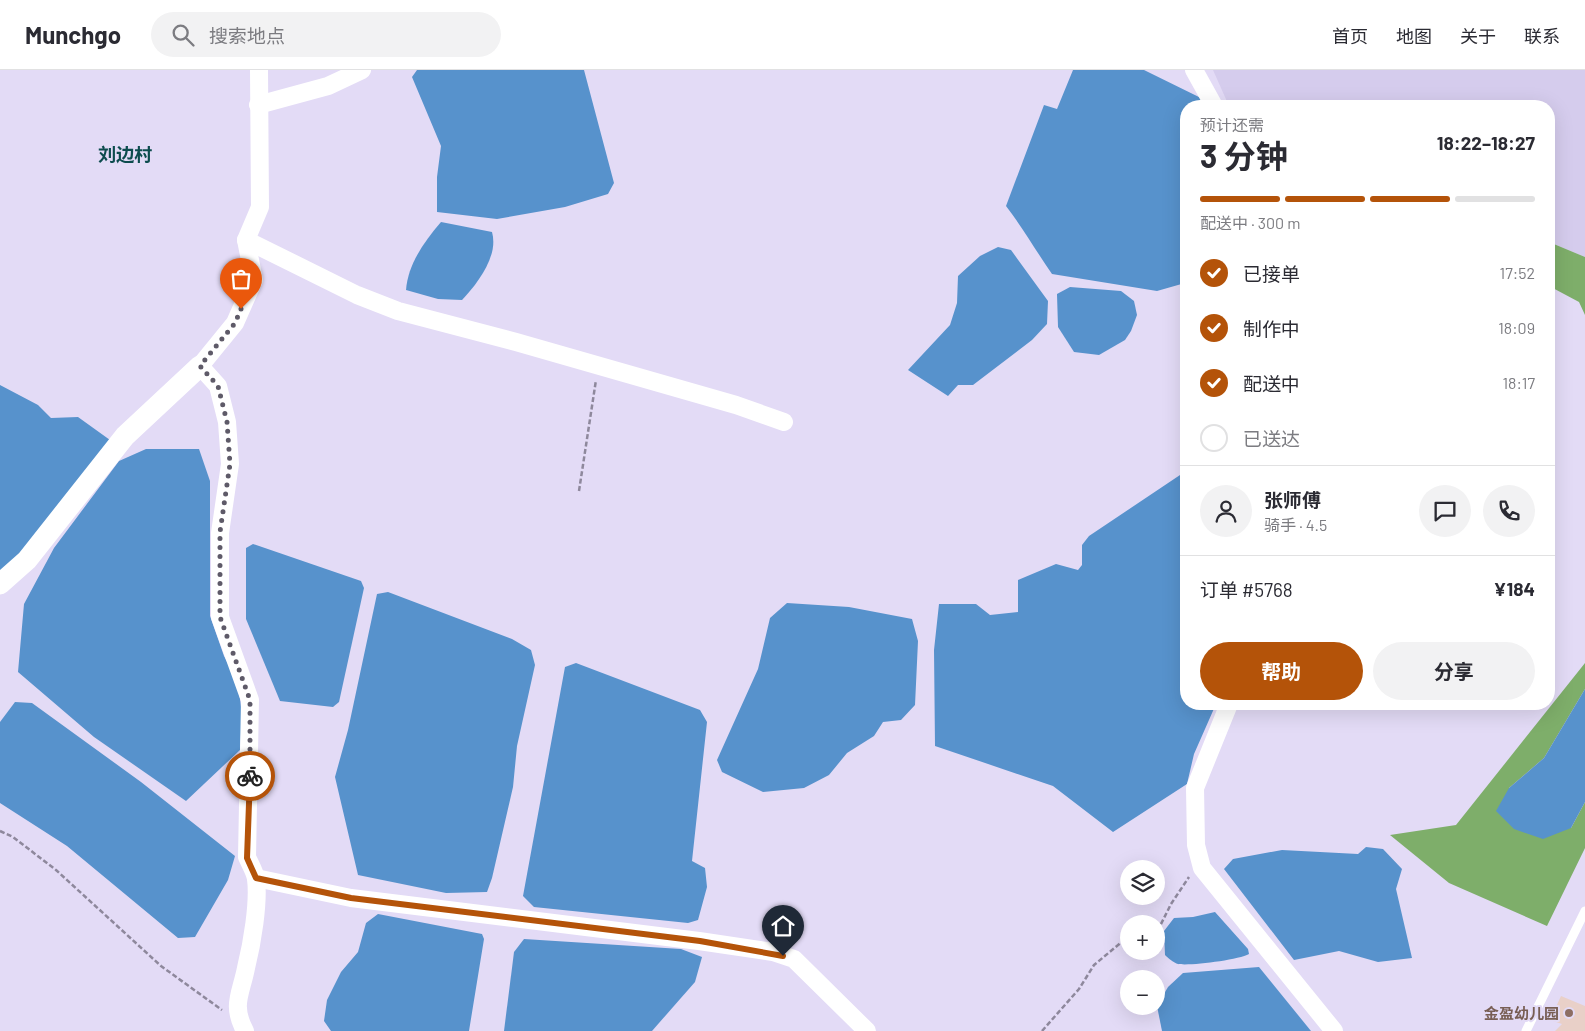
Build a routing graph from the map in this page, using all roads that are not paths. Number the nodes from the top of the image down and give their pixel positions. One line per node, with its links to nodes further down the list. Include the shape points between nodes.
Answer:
1 (259, 70): 5 (street)
2 (362, 70): 5 (street, via 328,86)
3 (1194, 70): 4 (street)
4 (1211, 100)
5 (258, 105): 6 (street, via 260,207)
6 (246, 240): 7 (street, via 254,280 235,323); 8 (street, via 357,295 398,311 736,405)
7 (200, 366): 9 (street, via 125,436 27,560); 11 (street, via 218,386 227,422 230,464 220,532 220,617 250,700 247,858)
8 (784, 422)
9 (0, 584)
10 (1227, 710): 15 (street, via 1195,788 1196,845 1202,868)
11 (256, 878): 13 (street, via 246,968 236,1003); 14 (street, via 351,898 773,952 794,959)
12 (1585, 911): 16 (lane)
13 (242, 1026)
14 (867, 1031)
15 (1334, 1031)
16 (1526, 1031)

